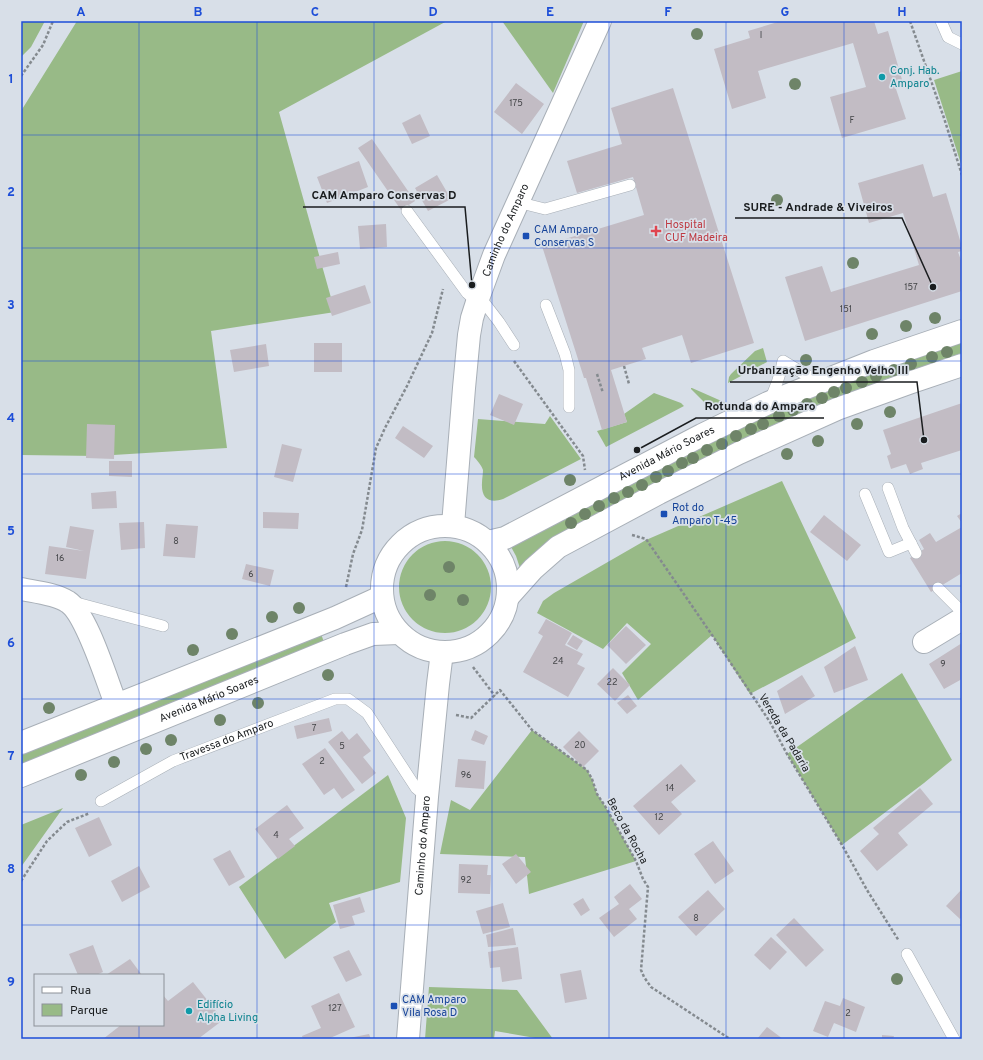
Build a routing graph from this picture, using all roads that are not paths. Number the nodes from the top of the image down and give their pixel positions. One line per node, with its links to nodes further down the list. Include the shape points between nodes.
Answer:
1 (600, 21): 5 (main road, Caminho do Amparo)
2 (941, 21): 3 (lane, via 948,37)
3 (962, 44)
4 (630, 185): 5 (lane, via 545,209)
5 (517, 202): 7 (main road, Caminho do Amparo)
6 (407, 211): 7 (lane, via 467,293)
7 (478, 299): 10 (lane, via 499,322); 17 (main road, Caminho do Amparo, via 469,335)
8 (546, 305): 14 (lane, via 568,364)
9 (962, 331): 12 (main road, Avenida Mário Soares)
10 (514, 345)
11 (962, 365): 22 (main road, via 837,409 739,453 659,493 558,547)
12 (823, 380): 13 (main road, Avenida Mário Soares); 13 (lane, via 806,375 783,361 780,376)
13 (768, 403): 18 (main road, Avenida Mário Soares, via 505,538)
14 (568, 406)
15 (888, 488): 16 (lane, via 902,528 913,548 889,552)
16 (865, 494)
17 (453, 525): 18 (main road, via 466,528); 21 (main road, via 420,530 406,538 394,550 386,564)
18 (488, 542): 22 (main road, via 501,558 508,576)
19 (938, 588): 24 (lane)
20 (21, 589): 23 (main road)
21 (381, 596): 27 (main road, via 386,614); 30 (main road, via 335,618)
22 (508, 596): 29 (main road, via 503,615 493,631 478,643 461,650)
23 (58, 597): 26 (lane); 30 (main road, via 68,602 80,615)
24 (962, 612)
25 (962, 619): 28 (main road)
26 (163, 626)
27 (399, 633): 29 (main road, via 425,649); 32 (main road, Avenida Mário Soares, via 373,634 345,644)
28 (924, 642)
29 (442, 652): 33 (main road, Caminho do Amparo)
30 (116, 704): 31 (main road)
31 (21, 743)
32 (21, 776)
33 (427, 797): 34 (lane, Travessa do Amparo, via 416,788 367,714 348,699 335,699 173,761); 36 (main road, Caminho do Amparo)
34 (101, 801)
35 (907, 954): 37 (lane)
36 (408, 1039)
37 (954, 1039)

